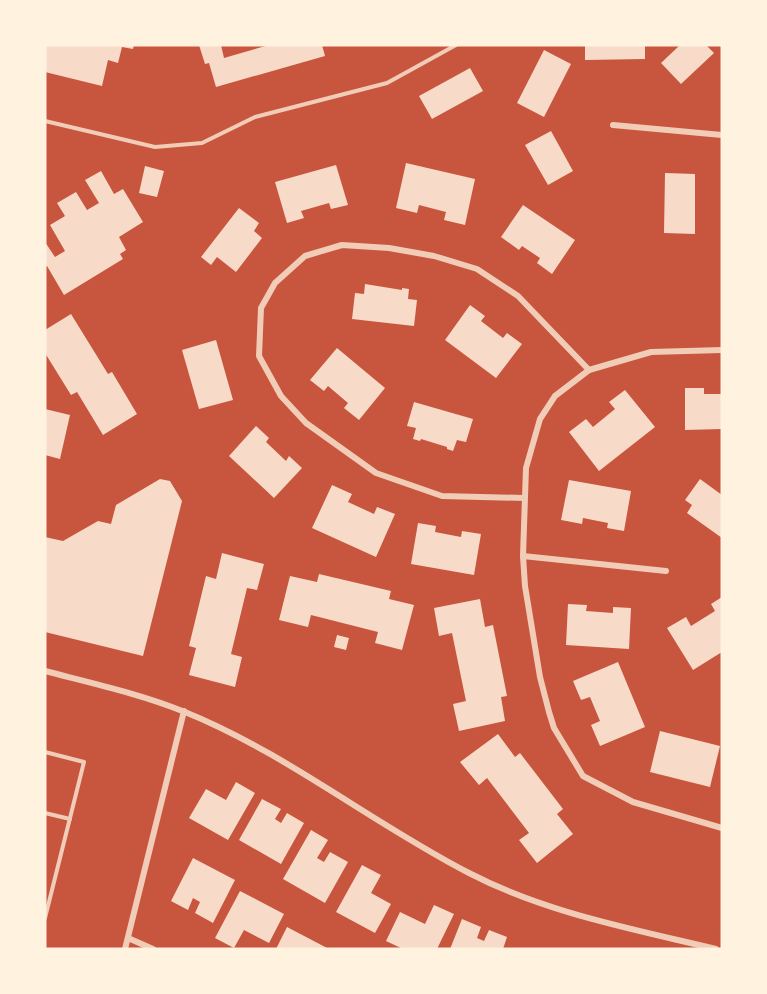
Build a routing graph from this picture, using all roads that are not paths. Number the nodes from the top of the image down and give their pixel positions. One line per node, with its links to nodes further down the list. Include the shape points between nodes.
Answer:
1 (456, 45): 2 (lane, via 387,83 255,117 202,143 155,147)
2 (45, 121)
3 (614, 125): 4 (street)
4 (722, 135)
5 (722, 350): 6 (street, via 651,352)
6 (589, 370): 7 (street, via 555,396 540,419 526,468); 7 (street, via 518,296 477,269 434,256 342,244 305,256 275,283 261,308 259,356 281,396 306,423 376,473 442,496)
7 (524, 498): 8 (street)
8 (523, 556): 9 (street); 15 (street, via 540,677 549,712 554,728 583,776 633,802)
9 (666, 571)
10 (45, 672): 11 (street)
11 (184, 711): 17 (street); 20 (street, via 263,750 470,874 546,905)
12 (45, 752): 14 (lane, via 84,762)
13 (45, 813): 14 (lane)
14 (70, 819): 16 (lane)
15 (722, 828)
16 (45, 918)
17 (128, 938): 18 (street); 19 (street)
18 (125, 949)
19 (153, 949)
20 (716, 949)

